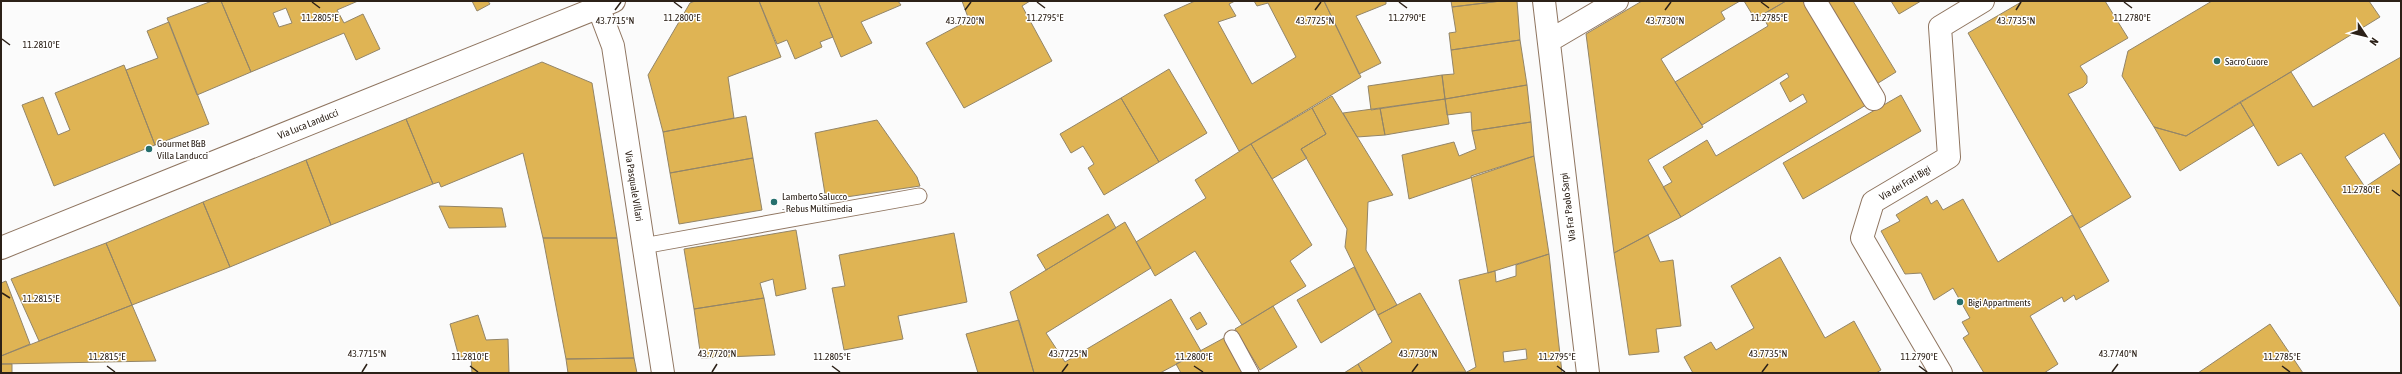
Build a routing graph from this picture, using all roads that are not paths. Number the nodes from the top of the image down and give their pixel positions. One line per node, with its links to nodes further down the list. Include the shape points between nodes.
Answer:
1 (1544, 1): 6 (street, Via Fra' Paolo Sarpi)
2 (1617, 1): 6 (street)
3 (1815, 1): 7 (street)
4 (1983, 1): 15 (street, Via dei Frati Bigi, via 1940,28 1949,157 1873,202 1862,238)
5 (603, 3): 9 (street, Via Pasquale Villari); 10 (street, Via Luca Landucci)
6 (1549, 40): 14 (street, Via Fra' Paolo Sarpi)
7 (1874, 99)
8 (919, 196): 9 (lane)
9 (643, 246): 12 (street, Via Pasquale Villari)
10 (1, 248)
11 (1232, 338): 13 (lane)
12 (662, 373)
13 (1251, 373)
14 (1588, 373)
15 (1941, 373)

